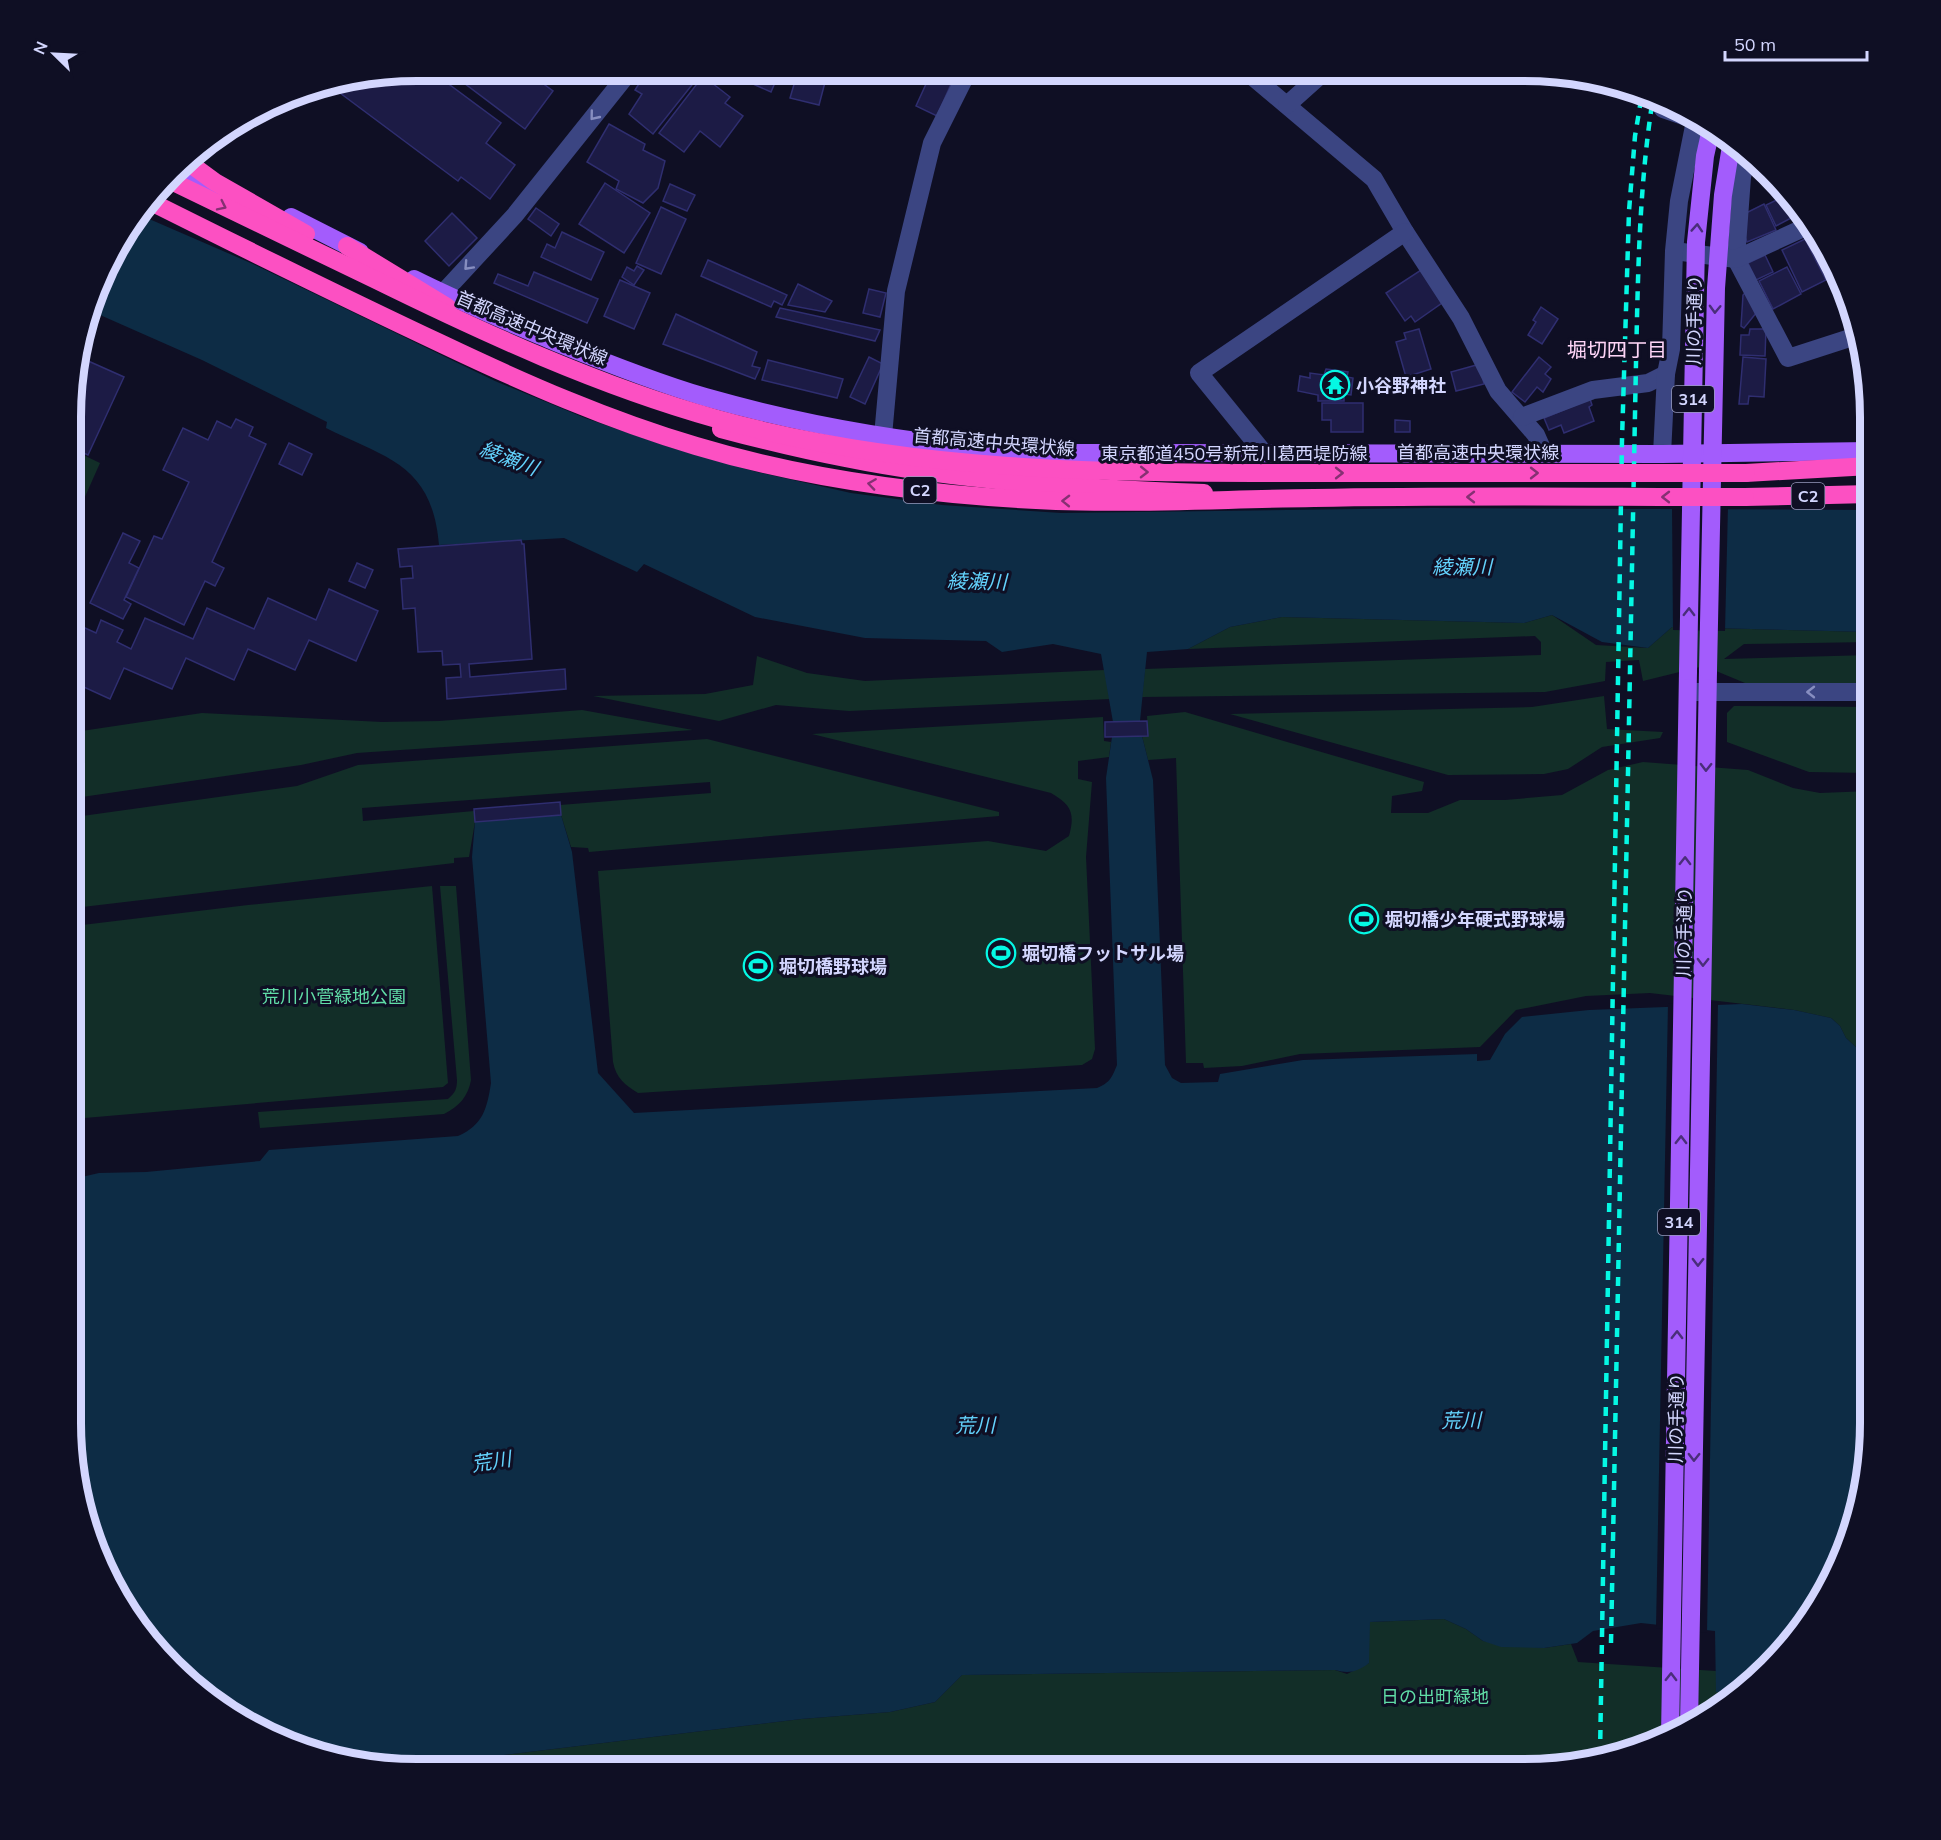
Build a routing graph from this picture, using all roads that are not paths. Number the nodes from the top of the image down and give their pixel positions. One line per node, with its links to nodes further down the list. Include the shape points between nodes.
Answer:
1 (622, 81): 21 (street, one-way to 21, via 515,215)
2 (963, 81): 26 (street, via 932,142 896,291)
3 (1258, 81): 5 (street)
4 (1314, 81): 5 (street)
5 (1287, 105): 17 (street, via 1374,179)
6 (1693, 127): 19 (street, via 1678,201)
7 (1710, 137): 39 (main road, 川の手通り / 314, one-way to 7, bridge, via 1696,242)
8 (1730, 151): 40 (main road, 川の手通り / 314, one-way to 40, bridge, via 1722,195 1716,288)
9 (198, 162): 14 (main road)
10 (197, 163): 22 (highway, bridge, via 215,182)
11 (1745, 163): 20 (street)
12 (183, 175): 14 (main road)
13 (175, 183): 22 (highway, 首都高速中央環状線 / C2, one-way to 22, bridge)
14 (262, 202): 18 (main road, 東京都道450号新荒川葛西堤防線)
15 (156, 205): 36 (highway, C2, one-way to 15, bridge, via 1059,501 968,496 816,475 697,447 642,429 500,371)
16 (1802, 229): 20 (street)
17 (1405, 232): 25 (street, via 1461,318 1498,391); 28 (street, via 1199,373)
18 (347, 246): 21 (main road, 東京都道450号新荒川葛西堤防線); 36 (highway, bridge, via 456,313 561,369 630,399 771,442 925,471 1056,485)
19 (1674, 251): 20 (street); 24 (street, via 1671,349)
20 (1736, 259): 23 (street, via 1788,358)
21 (443, 293): 26 (main road, 東京都道450号新荒川葛西堤防線, via 618,368 703,396 788,418)
22 (423, 303): 32 (highway, 首都高速中央環状線 / C2, one-way to 32, bridge, via 617,387 786,435 899,455 1065,470)
23 (1851, 338)
24 (1666, 374): 25 (street, via 1648,383 1593,390); 30 (street)
25 (1522, 417): 29 (street)
26 (883, 436): 28 (main road, 東京都道450号新荒川葛西堤防線, via 978,448 1067,453)
27 (1860, 452): 30 (main road, 東京都道450号新荒川葛西堤防線)
28 (1264, 453): 29 (main road, 東京都道450号新荒川葛西堤防線)
29 (1544, 453): 30 (main road, 東京都道450号新荒川葛西堤防線)
30 (1662, 454)
31 (1860, 467): 32 (highway, 首都高速中央環状線 / C2)
32 (1746, 473): 33 (highway)
33 (1860, 475)
34 (1860, 494): 35 (highway, C2)
35 (1745, 497): 36 (highway, C2, one-way to 36, bridge); 37 (highway, C2)
36 (1317, 498)
37 (1860, 500)
38 (1860, 692): 40 (street, one-way to 40)
39 (1688, 700): 40 (street); 42 (main road, 川の手通り / 314, one-way to 39)
40 (1707, 700): 41 (main road, 川の手通り / 314, one-way to 41)
41 (1689, 1715)
42 (1670, 1725)

